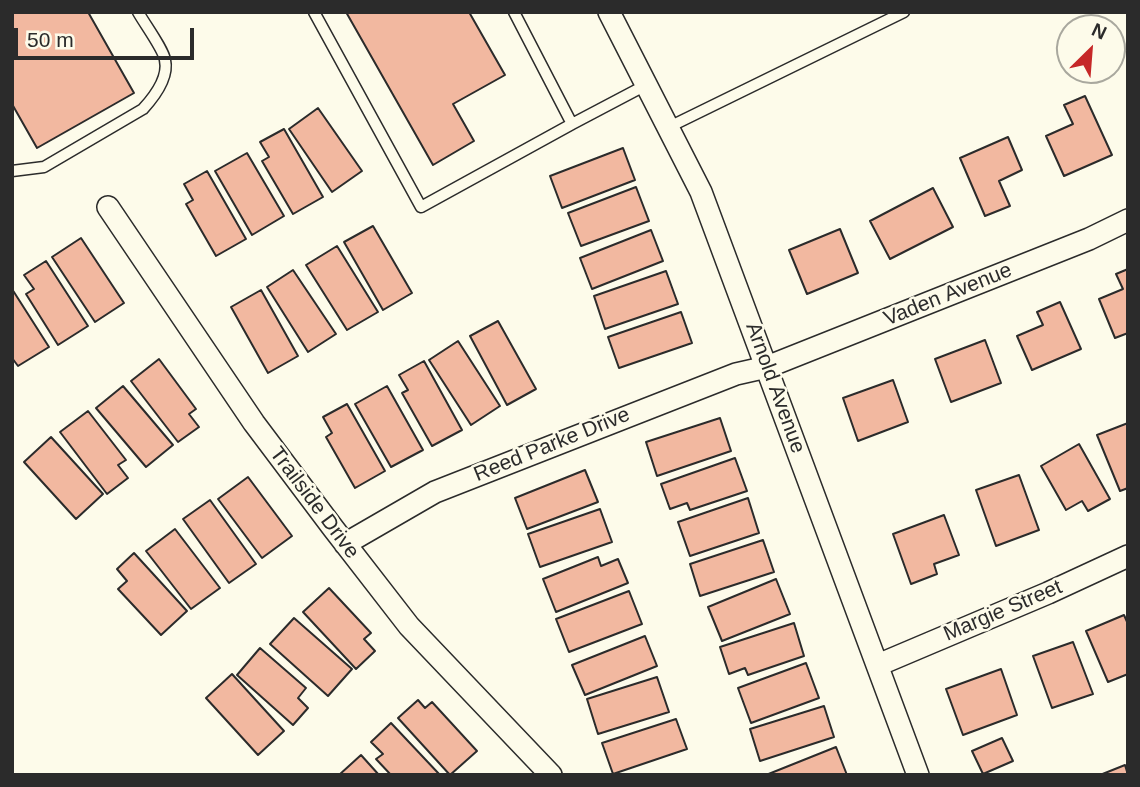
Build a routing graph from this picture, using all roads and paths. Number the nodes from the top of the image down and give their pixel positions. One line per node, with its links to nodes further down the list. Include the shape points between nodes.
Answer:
1 (138, 12): 9 (lane, via 165,59 155,97 143,109 44,167)
2 (314, 12): 7 (lane, via 421,206)
3 (514, 12): 7 (lane)
4 (609, 12): 6 (street, Arnold Avenue)
5 (904, 12): 8 (lane)
6 (646, 85): 7 (lane); 8 (street, Arnold Avenue)
7 (572, 124)
8 (669, 127): 12 (street, Arnold Avenue, via 701,192)
9 (12, 171)
10 (108, 207): 13 (street, Trailside Drive, via 254,423)
11 (1128, 220): 12 (street, Vaden Avenue)
12 (767, 367): 13 (street, Reed Parke Drive, via 736,374 435,492); 15 (street, Arnold Avenue)
13 (345, 544): 16 (street, Trailside Drive, via 409,626)
14 (1128, 556): 15 (street, Margie Street)
15 (878, 665): 17 (street, Arnold Avenue)
16 (551, 775)
17 (918, 775)

